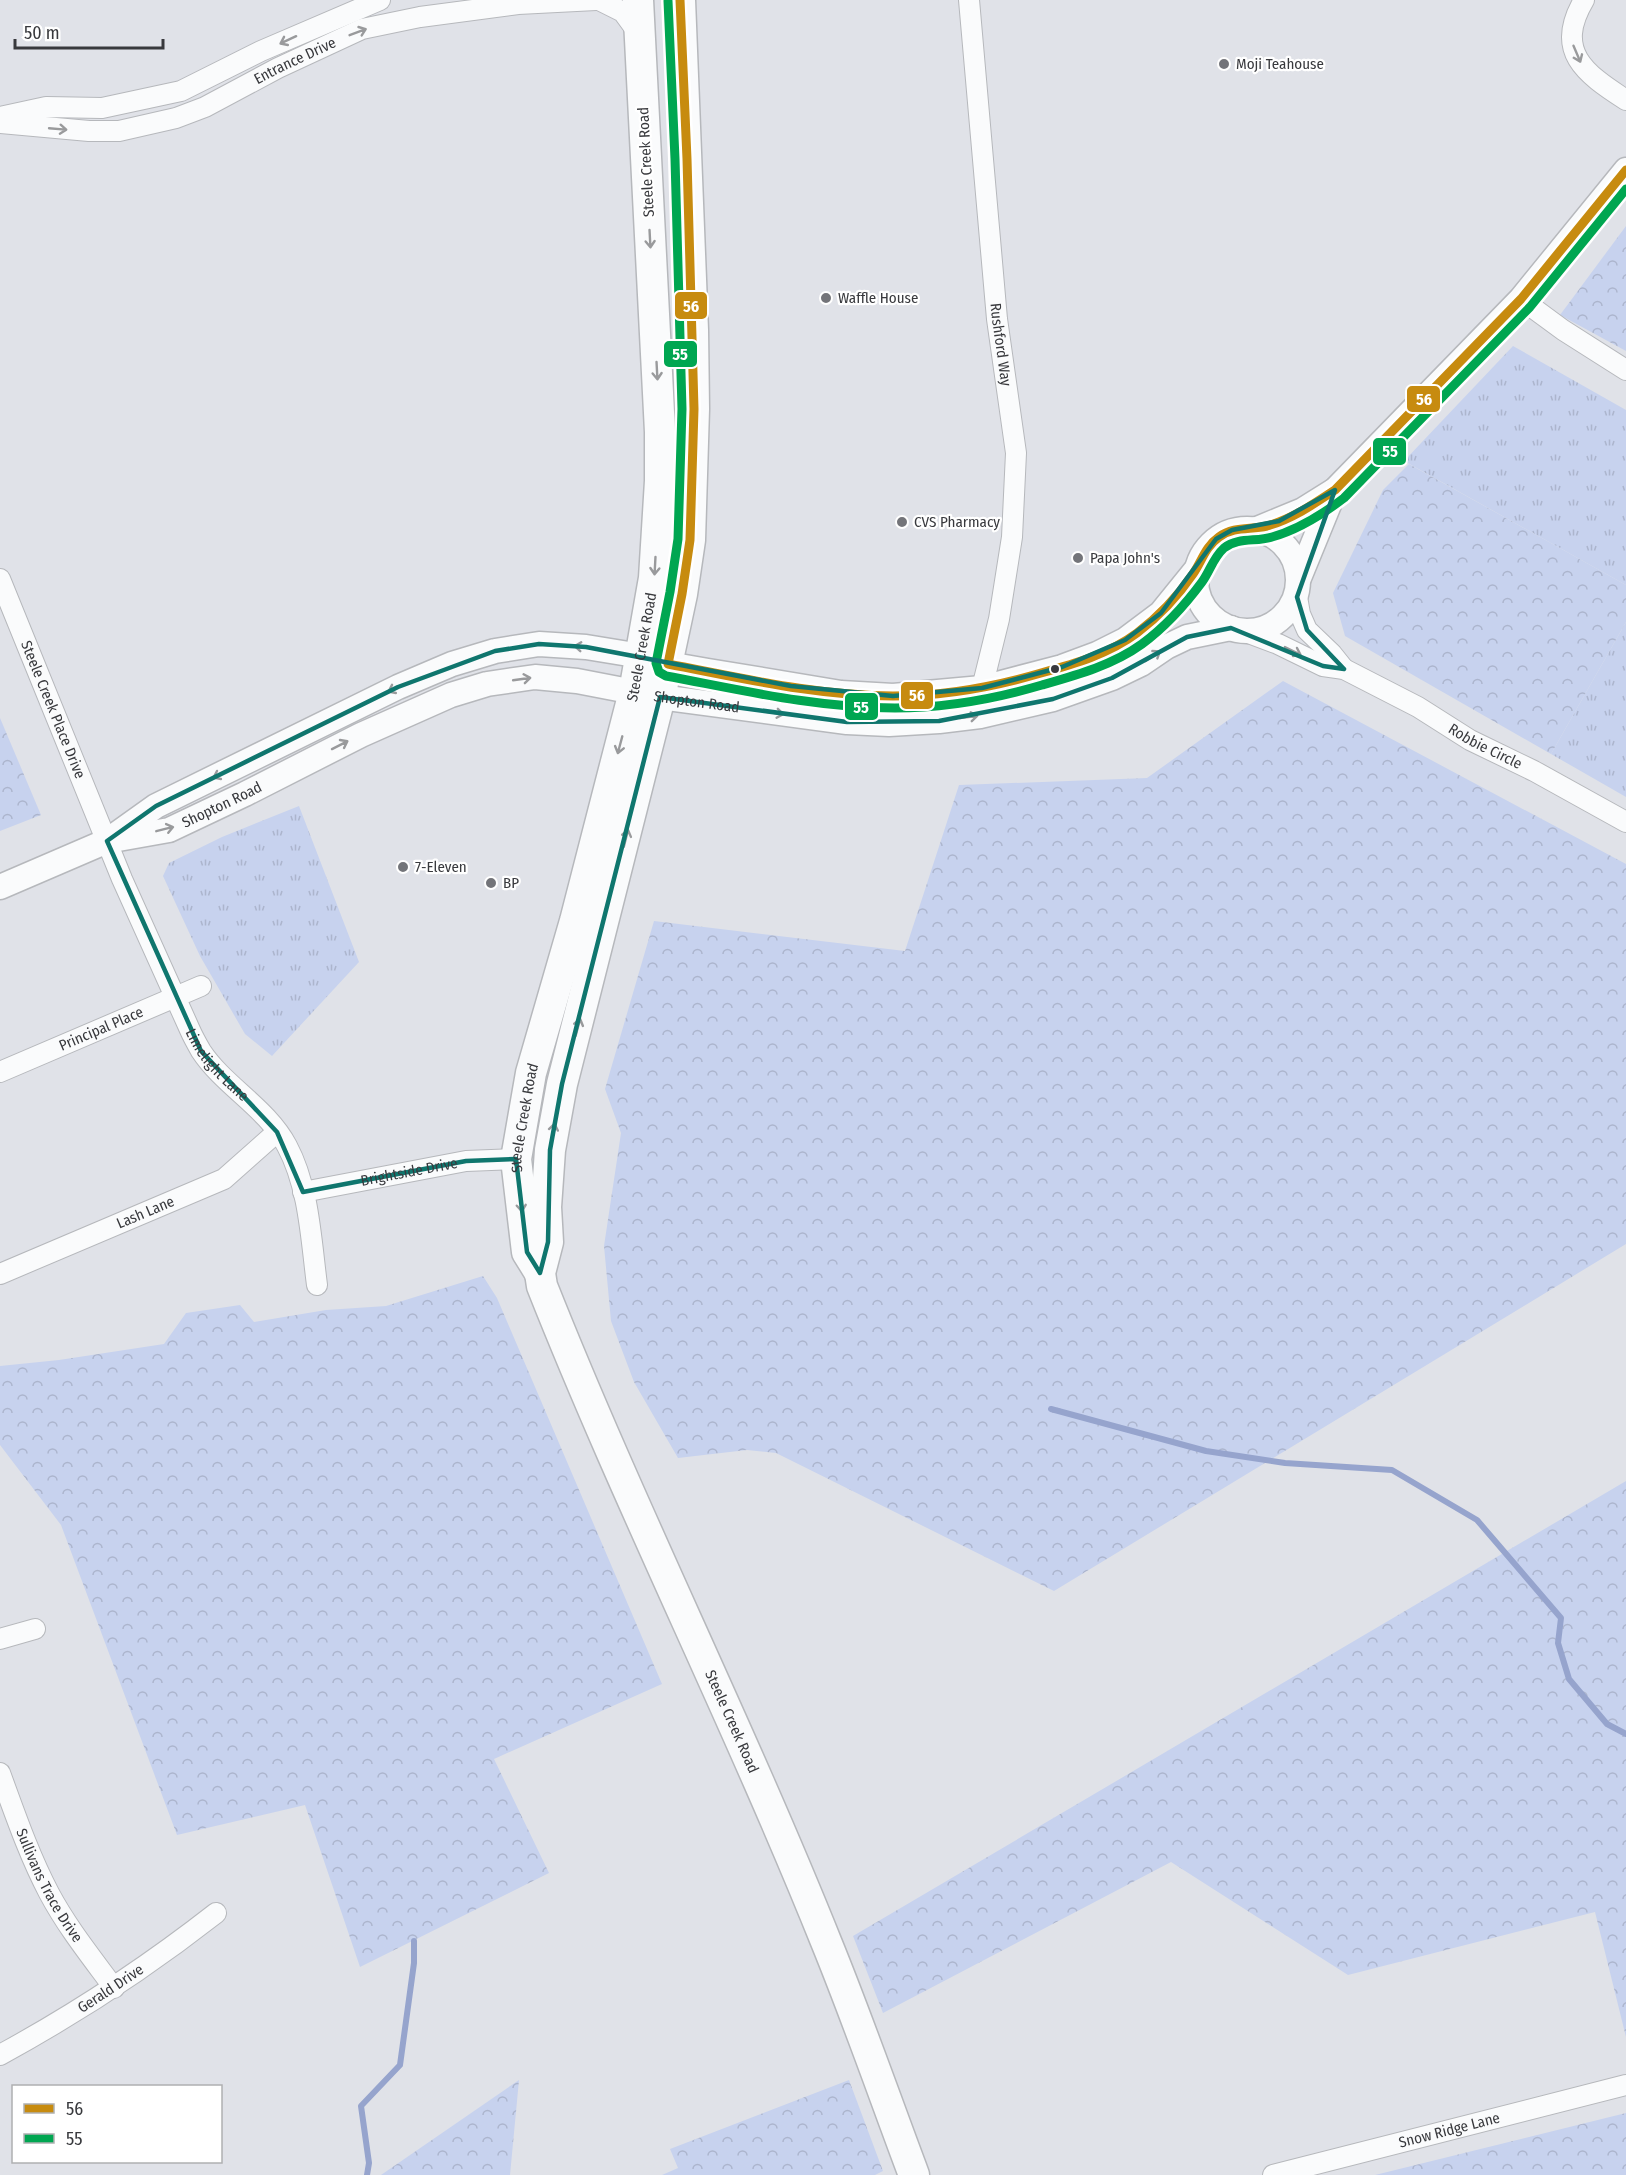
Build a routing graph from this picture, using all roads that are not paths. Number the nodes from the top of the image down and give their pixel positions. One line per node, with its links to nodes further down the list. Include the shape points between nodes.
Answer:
1 (380, 0): 10 (street, Entrance Drive, one-way to 10, via 261,51 181,91 102,108 46,107)
2 (597, 0): 8 (street, Entrance Drive, via 623,12); 11 (street, Entrance Drive, one-way to 2, via 119,131 205,107 362,29 518,4)
3 (638, 0): 8 (main road, Steele Creek Road)
4 (658, 0): 13 (main road, via 663,87)
5 (680, 0): 13 (main road, Steele Creek Road)
6 (969, 0): 24 (street, Rushford Way, via 997,319 1016,453 1012,537 999,619)
7 (1584, 0): 9 (street, one-way to 9, via 1572,23 1576,54 1597,82)
8 (640, 34): 22 (main road, Steele Creek Road, one-way to 22, via 660,432)
9 (1626, 100)
10 (0, 117)
11 (0, 123)
12 (1626, 170): 14 (street)
13 (689, 258): 22 (main road, Steele Creek Road, via 694,409 690,540 682,594)
14 (1521, 299): 15 (street); 16 (street)
15 (1626, 370)
16 (1335, 489): 17 (street, via 1303,510); 20 (street)
17 (1257, 529): 18 (street, via 1232,530 1216,539); 20 (street, via 1290,550 1297,562)
18 (1195, 571): 21 (street, via 1201,606 1214,619); 24 (street, Shopton Road, via 1161,613 1125,640 1062,667)
19 (0, 579): 27 (street, Steele Creek Place Drive)
20 (1298, 587): 21 (street, via 1290,609 1278,622 1262,629); 23 (street, Robbie Circle, via 1300,614 1307,630)
21 (1237, 630): 23 (street, Robbie Circle, one-way to 23, via 1323,666); 25 (street, Shopton Road, one-way to 21, via 847,722 889,724 960,719 1053,699 1112,678 1187,637)
22 (654, 660): 24 (street, Shopton Road, via 841,693 893,696); 25 (main road, Steele Creek Road); 27 (street, Shopton Road, one-way to 27, via 586,647 539,644 495,651 452,664 156,806)
23 (1344, 669): 26 (street, Robbie Circle)
24 (982, 688)
25 (647, 694): 27 (street, Shopton Road, one-way to 25, via 169,830 362,735 452,695 487,684 535,677); 33 (main road, Steele Creek Road, one-way to 33, via 574,921 531,1073); 35 (main road, Steele Creek Road, one-way to 25, via 548,1242 550,1150 562,1084)
26 (1626, 822)
27 (107, 841): 28 (street, Shopton Road); 30 (street, Limelight Lane)
28 (0, 887)
29 (201, 986): 30 (street, Principal Place)
30 (175, 997): 31 (street, Principal Place); 32 (street, Limelight Lane, via 201,1051)
31 (0, 1072)
32 (277, 1132): 34 (street, Limelight Lane, via 287,1146); 36 (street, Lash Lane, via 224,1179)
33 (516, 1159): 34 (street, Brightside Drive, via 466,1161); 35 (main road, Steele Creek Road, one-way to 35, via 526,1252)
34 (303, 1191): 37 (street, Limelight Lane)
35 (540, 1273): 45 (main road, Steele Creek Road, via 575,1370 827,1943)
36 (0, 1274)
37 (317, 1285)
38 (35, 1629): 39 (street)
39 (0, 1639)
40 (0, 1773): 42 (street, Sullivans Trace Drive, via 24,1841 50,1895)
41 (216, 1913): 42 (street, Gerald Drive)
42 (114, 1989): 43 (street, Gerald Drive)
43 (0, 2055)
44 (1626, 2085): 46 (street, Snow Ridge Lane)
45 (914, 2175)
46 (1273, 2175)

